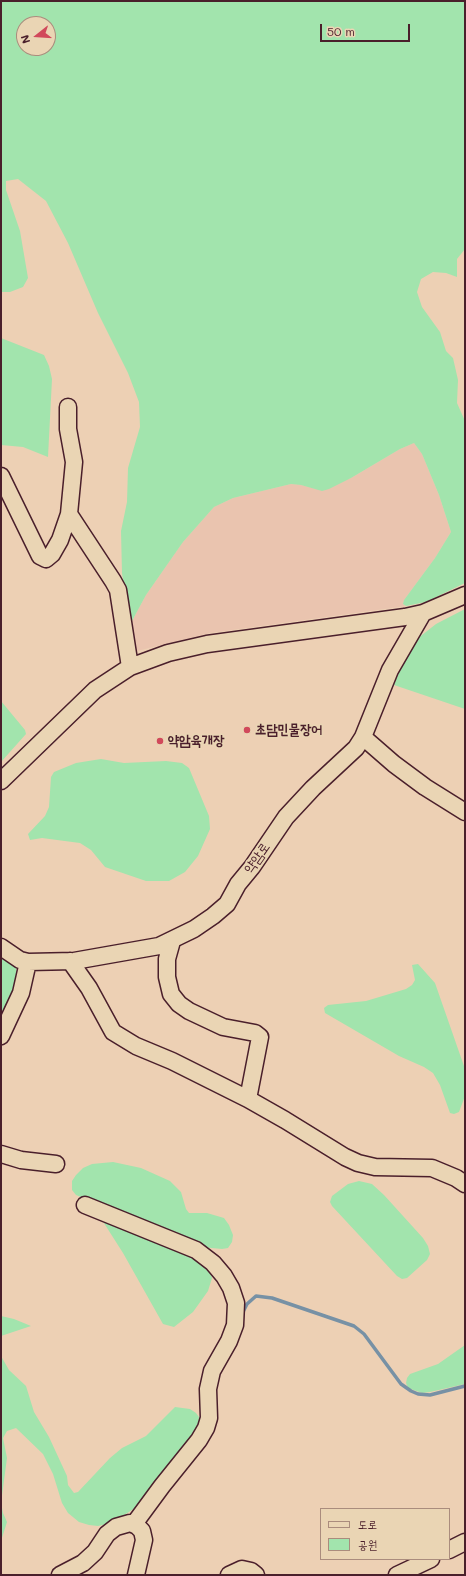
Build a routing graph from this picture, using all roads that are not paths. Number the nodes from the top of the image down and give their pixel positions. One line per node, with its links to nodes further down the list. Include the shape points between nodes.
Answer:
1 (68, 407): 3 (street, via 68,429 74,462)
2 (1, 476): 3 (street, via 40,556 46,558 52,554)
3 (69, 514): 6 (street, via 118,590)
4 (465, 595): 5 (street)
5 (423, 613): 6 (street, via 207,644 168,653); 7 (street, 약암로, via 390,670)
6 (130, 667): 8 (street, via 95,690)
7 (363, 737): 10 (street, via 425,787); 11 (street, 약암로, via 351,755 313,788 286,817 238,884 227,904 194,929)
8 (7, 766): 9 (street)
9 (1, 781)
10 (465, 812)
11 (172, 941): 13 (street, 약암로, via 134,952); 16 (street, via 167,959 167,977 171,994 179,1004 223,1027 255,1033 260,1037)
12 (1, 947): 14 (street, 약암로, via 20,960)
13 (70, 961): 14 (street, 약암로); 16 (street, via 89,988 113,1032 136,1046)
14 (28, 962): 15 (street, via 21,993)
15 (1, 1036)
16 (248, 1099): 19 (street, via 358,1164 375,1167 432,1168)
17 (1, 1154): 18 (street, via 21,1160)
18 (56, 1164)
19 (465, 1184)
20 (85, 1205): 21 (street, via 196,1250 213,1263 224,1276 236,1303 236,1325 212,1371 208,1389 209,1418 206,1428)
21 (134, 1524): 25 (street, via 123,1524 107,1534 95,1552 83,1563); 26 (street, via 142,1531 144,1540)
22 (465, 1542): 23 (street)
23 (450, 1550)
24 (429, 1560): 29 (street)
25 (60, 1575)
26 (136, 1575)
27 (229, 1575): 28 (street, via 242,1569)
28 (256, 1575)
29 (397, 1575)

